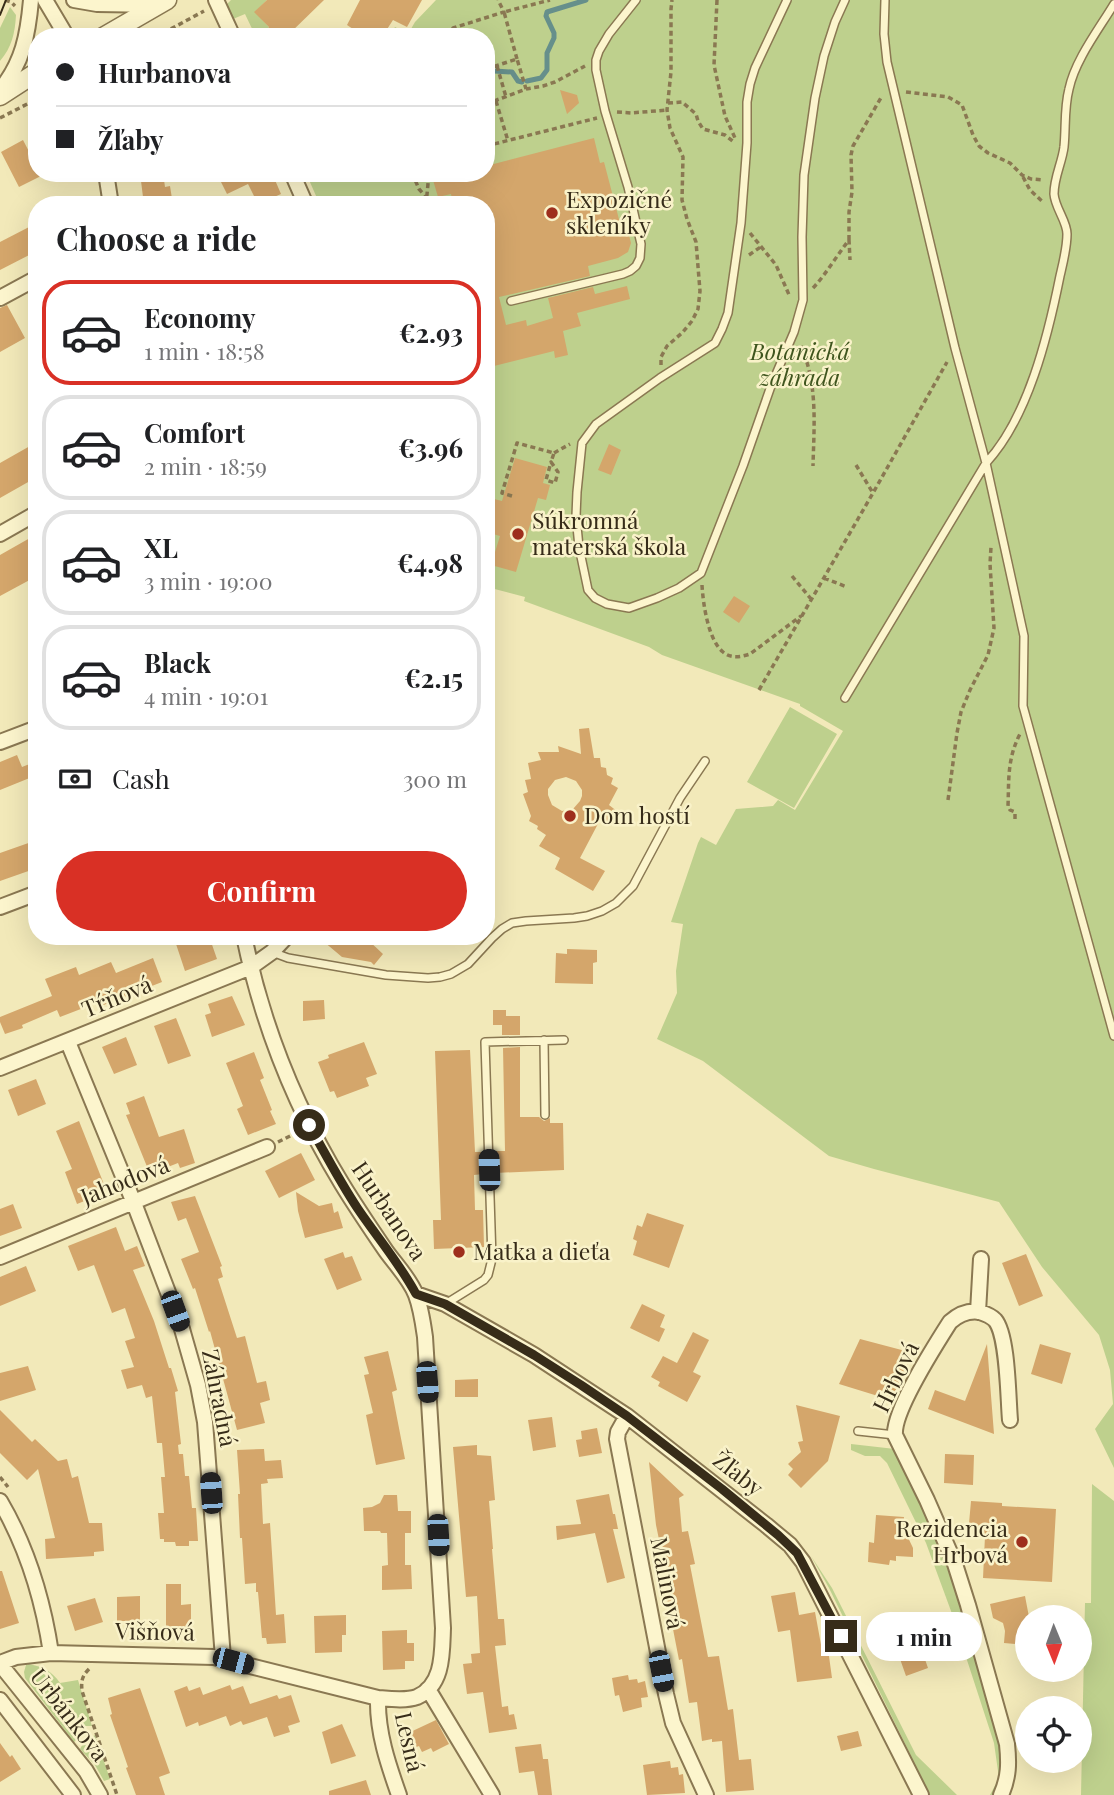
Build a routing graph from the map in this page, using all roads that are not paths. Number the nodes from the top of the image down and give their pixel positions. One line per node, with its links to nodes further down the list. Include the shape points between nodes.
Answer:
1 (31, 0): 11 (street)
2 (46, 0): 12 (street)
3 (74, 0): 9 (street)
4 (636, 0): 21 (lane, via 598,51 596,71 628,187 640,258 623,274)
5 (788, 0): 6 (lane, via 750,84 741,223 722,330 715,342 596,424 582,443 576,516 579,547 588,590 607,604 629,607 657,598 701,573 803,300 804,175 824,56)
6 (845, 0)
7 (885, 0): 22 (lane, via 887,62)
8 (217, 2): 14 (street)
9 (163, 3): 13 (street)
10 (1114, 4): 22 (lane, via 1069,86 1054,197 1067,232 1054,309 1033,378)
11 (28, 28)
12 (62, 28)
13 (119, 28)
14 (229, 28)
15 (28, 30): 17 (street, via 14,70)
16 (28, 78): 18 (street)
17 (0, 90)
18 (0, 96)
19 (28, 283): 20 (street)
20 (0, 298)
21 (511, 301)
22 (987, 467): 25 (lane); 37 (lane, via 1024,636 1023,706)
23 (28, 518): 24 (street)
24 (0, 534)
25 (845, 698)
26 (28, 732): 27 (street)
27 (0, 743)
28 (705, 761): 31 (lane, via 625,896 587,916 513,923)
29 (28, 895): 30 (street)
30 (0, 906)
31 (495, 936)
32 (246, 945): 36 (street, Hurbanova)
33 (278, 945): 35 (street, Tŕňová)
34 (486, 945): 35 (lane, via 460,970 429,978 386,975 288,958)
35 (272, 951): 36 (street, Tŕňová)
36 (251, 967): 40 (street, Tŕňová); 47 (street, Hurbanova, via 299,1105 341,1183)
37 (1114, 1036)
38 (544, 1040): 39 (lane); 42 (lane); 48 (lane, via 485,1042 491,1268 479,1284)
39 (564, 1040)
40 (68, 1042): 41 (street, Tŕňová); 44 (street, Záhradná)
41 (0, 1068)
42 (545, 1115)
43 (267, 1147): 44 (street, Jahodová)
44 (134, 1203): 45 (street, Jahodová); 56 (street, Záhradná, via 198,1385 205,1422)
45 (0, 1257)
46 (981, 1259): 49 (street)
47 (416, 1294): 48 (street, Žľaby); 58 (street, Hurbanova, via 425,1337 443,1628 442,1660)
48 (445, 1304): 50 (street, Žľaby)
49 (978, 1312): 51 (street, via 994,1319 1002,1334); 53 (street, Hrbová, via 959,1315 950,1322 899,1413)
50 (627, 1416): 65 (street, Malinová, via 617,1439 666,1695 673,1723); 66 (street, Žľaby, via 797,1553)
51 (1010, 1419)
52 (858, 1431): 53 (lane)
53 (895, 1435): 67 (street, Hrbová, via 955,1564 968,1605 1007,1744 1009,1767)
54 (0, 1501): 55 (street, Urbánkova, via 27,1557)
55 (51, 1653): 56 (street, Višňová); 57 (street, Višňová)
56 (223, 1658): 59 (street, Višňová)
57 (0, 1664): 62 (street, Urbánkova)
58 (428, 1689): 59 (street, Višňová, via 416,1697); 64 (street)
59 (378, 1698): 63 (street, Lesná, via 377,1718)
60 (0, 1700): 61 (street, Urbánkova)
61 (73, 1795)
62 (100, 1795)
63 (399, 1795)
64 (492, 1795)
65 (706, 1795)
66 (921, 1795)
67 (1001, 1795)

